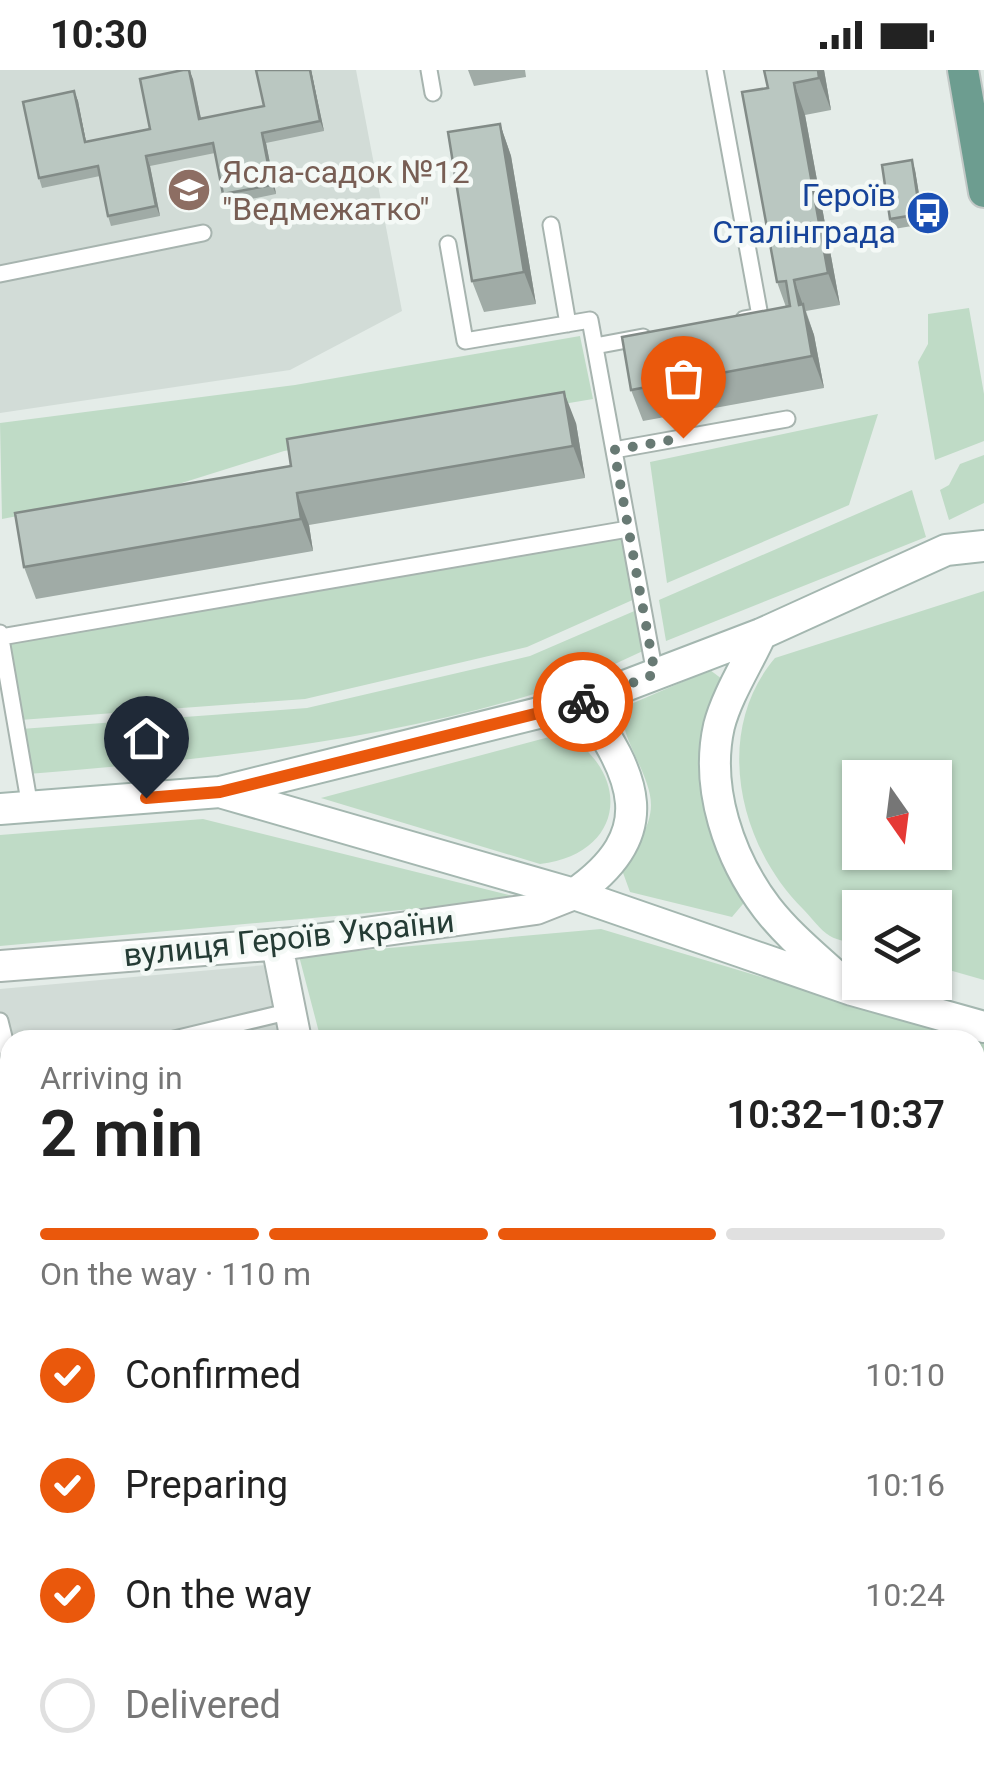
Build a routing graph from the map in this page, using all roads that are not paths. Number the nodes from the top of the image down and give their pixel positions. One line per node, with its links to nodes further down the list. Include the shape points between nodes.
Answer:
1 (429, 70): 4 (lane)
2 (715, 70): 10 (lane, via 760,316)
3 (963, 70): 5 (main road)
4 (433, 94)
5 (984, 192)
6 (552, 224): 11 (lane)
7 (203, 233): 9 (lane)
8 (448, 244): 11 (lane, via 465,340)
9 (0, 274)
10 (723, 322)
11 (568, 324): 13 (lane, via 590,320)
12 (668, 332): 13 (lane)
13 (595, 346): 15 (lane)
14 (787, 418): 15 (lane)
15 (614, 450): 16 (lane)
16 (628, 529): 19 (lane); 20 (lane)
17 (984, 546): 18 (main road, вулиця Героїв України, via 946,550)
18 (761, 634): 20 (main road, вулиця Героїв України); 27 (main road, via 720,722 716,794 728,837 766,906)
19 (0, 635): 23 (lane)
20 (655, 674): 21 (main road, вулиця Героїв України)
21 (583, 702): 22 (main road, вулиця Героїв України); 24 (main road, via 613,745 632,808 616,856 602,876)
22 (220, 792): 23 (main road, вулиця Героїв України); 24 (main road, вулиця Героїв України)
23 (15, 808)
24 (574, 894): 25 (main road, вулиця Героїв України, via 536,909); 28 (main road, вулиця Героїв України)
25 (277, 945): 26 (main road, вулиця Героїв України); 30 (main road)
26 (0, 966)
27 (842, 981)
28 (842, 987)
29 (888, 1000): 31 (main road, вулиця Героїв України)
30 (293, 1026): 32 (lane)
31 (984, 1027)
32 (258, 1030)

